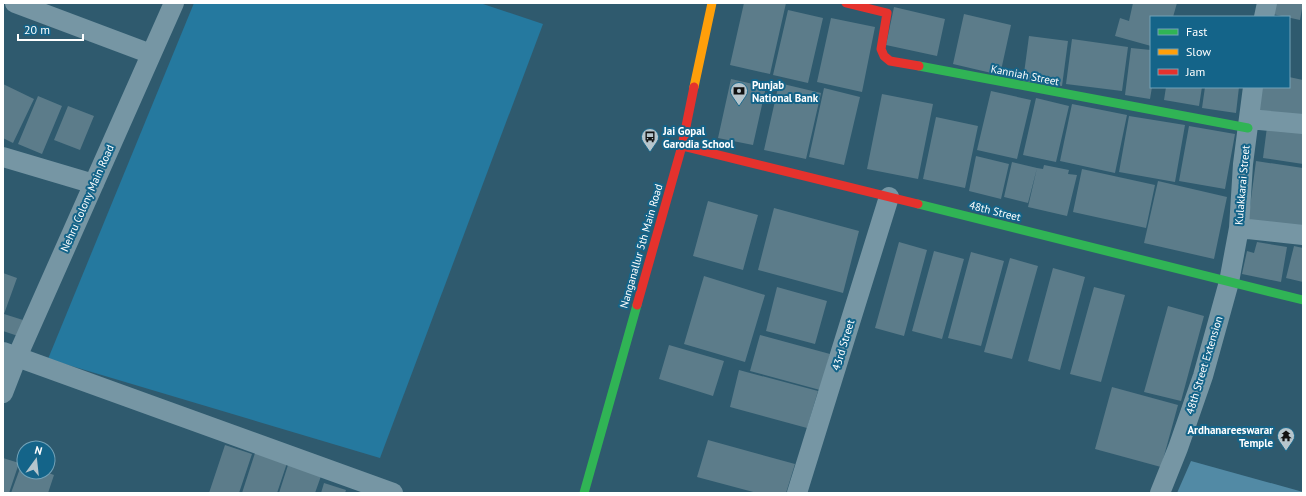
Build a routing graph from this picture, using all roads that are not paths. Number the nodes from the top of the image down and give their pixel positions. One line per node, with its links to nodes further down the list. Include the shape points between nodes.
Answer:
1 (15, 3): 8 (street)
2 (174, 3): 8 (street, Nehru Colony Main Road)
3 (712, 3): 12 (street, Nanganallur 5th Main Road)
4 (846, 3): 6 (street, Kanniah Street)
5 (1266, 3): 7 (street)
6 (888, 8): 10 (street, Kanniah Street, via 881,49 890,61)
7 (1264, 16)
8 (151, 54): 14 (street, Nehru Colony Main Road)
9 (1254, 88): 10 (street, Kulakkarai Street)
10 (1248, 124): 11 (street); 16 (street, Kulakkarai Street)
11 (1303, 124)
12 (682, 146): 15 (street, 48th Street); 23 (street, Nanganallur 5th Main Road)
13 (3, 157): 14 (street)
14 (94, 184): 20 (street, Nehru Colony Main Road)
15 (889, 197): 18 (street, 48th Street); 24 (street, 43rd Street)
16 (1239, 228): 17 (street); 18 (street, Kulakkarai Street)
17 (1303, 235)
18 (1229, 282): 19 (street, 48th Street); 25 (street, 48th Street Extension, via 1203,376)
19 (1303, 300)
20 (10, 354): 21 (street, Nehru Colony Main Road); 22 (street)
21 (3, 393)
22 (393, 493)
23 (584, 493)
24 (798, 493)
25 (1160, 493)

